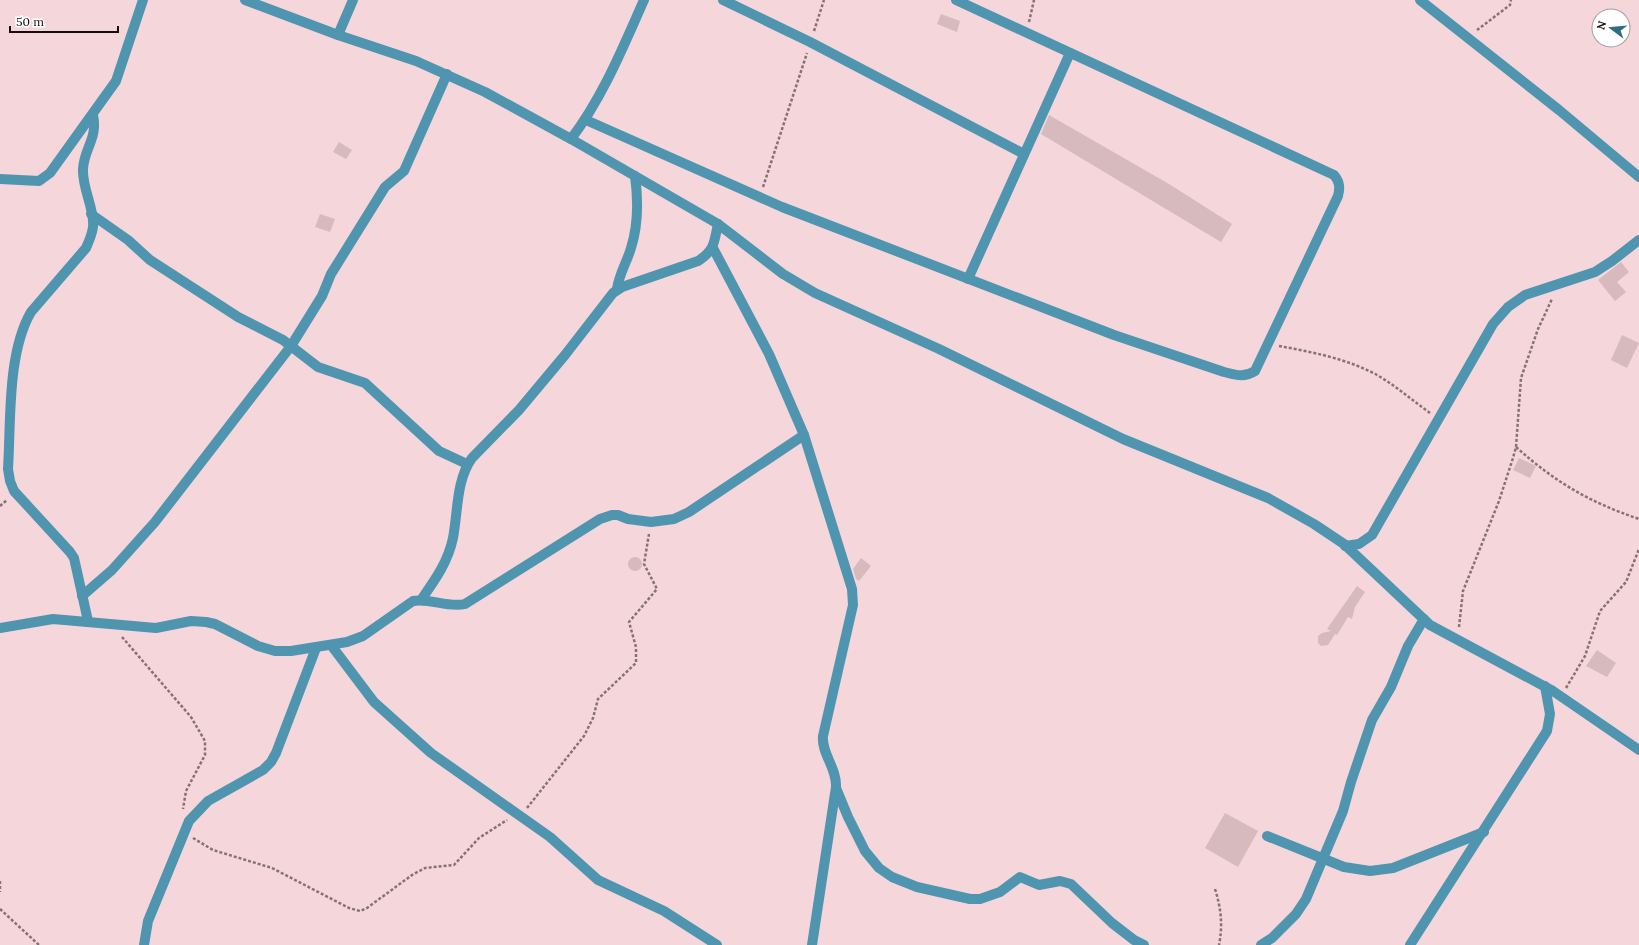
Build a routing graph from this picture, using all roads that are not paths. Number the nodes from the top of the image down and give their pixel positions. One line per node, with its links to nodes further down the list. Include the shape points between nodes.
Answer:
1 (143, 0): 11 (street, via 116,81)
2 (245, 0): 8 (street)
3 (353, 0): 8 (street)
4 (644, 0): 12 (street)
5 (723, 0): 14 (street, via 810,42)
6 (956, 0): 9 (street)
7 (1420, 0): 16 (street)
8 (338, 35): 10 (street)
9 (1070, 53): 14 (street); 22 (street, via 1334,175 1340,189 1338,196 1269,344 1255,371 1248,376 1239,376 1114,335)
10 (447, 74): 13 (street); 24 (street, via 404,171 385,187 331,274 322,296)
11 (93, 115): 17 (street, via 45,178 39,181); 18 (street, via 95,130 83,167 83,180)
12 (586, 120): 13 (street); 22 (street, via 760,197)
13 (572, 139): 15 (street)
14 (1024, 154): 22 (street)
15 (635, 176): 19 (street); 23 (street, via 637,189 633,238)
16 (1639, 177)
17 (0, 179)
18 (91, 214): 24 (street, via 128,240 150,260 238,317); 28 (street, via 93,226 86,248 31,312 18,340 14,361 8,469 14,491 74,558)
19 (718, 224): 21 (street); 27 (street, via 783,274 815,293 947,352 1123,439 1268,498 1314,524)
20 (1639, 240): 27 (street, via 1595,272 1525,295 1503,312 1493,324 1372,535 1359,544)
21 (713, 248): 23 (street, via 698,261); 25 (street, via 770,354)
22 (968, 279)
23 (617, 289): 26 (street, via 519,410)
24 (291, 346): 26 (street, via 318,367 365,383 439,451); 28 (street, via 155,522 112,570)
25 (804, 435): 29 (street, via 689,512 674,518 650,522 612,515 600,519 465,604); 37 (street, via 853,598 822,736 823,746 836,775)
26 (467, 464): 29 (street, via 448,557 441,572)
27 (1345, 546): 30 (street)
28 (82, 596): 31 (street)
29 (421, 600): 33 (street, via 412,601 363,636)
30 (1424, 619): 35 (street, via 1457,640); 40 (street, via 1372,720 1343,812)
31 (88, 621): 32 (street, via 53,619); 34 (street, via 156,628 191,621 206,622 275,651)
32 (0, 628)
33 (331, 645): 34 (street); 42 (street, via 380,707 431,753 550,838 598,880 664,911)
34 (316, 648): 41 (street, via 271,762 263,770 208,802 184,830 148,921)
35 (1545, 686): 36 (street); 38 (street, via 1550,714 1547,731)
36 (1639, 750)
37 (836, 787): 43 (street); 44 (street, via 865,851 879,868 892,877 917,887 970,899 980,899 1000,892 1020,877 1039,885 1064,881 1078,889 1124,933)
38 (1484, 832): 40 (street, via 1380,871 1352,868); 46 (street)
39 (1267, 836): 40 (street)
40 (1324, 859): 45 (street, via 1301,908 1272,938)
41 (144, 945)
42 (717, 945)
43 (812, 945)
44 (1144, 945)
45 (1261, 945)
46 (1410, 945)

